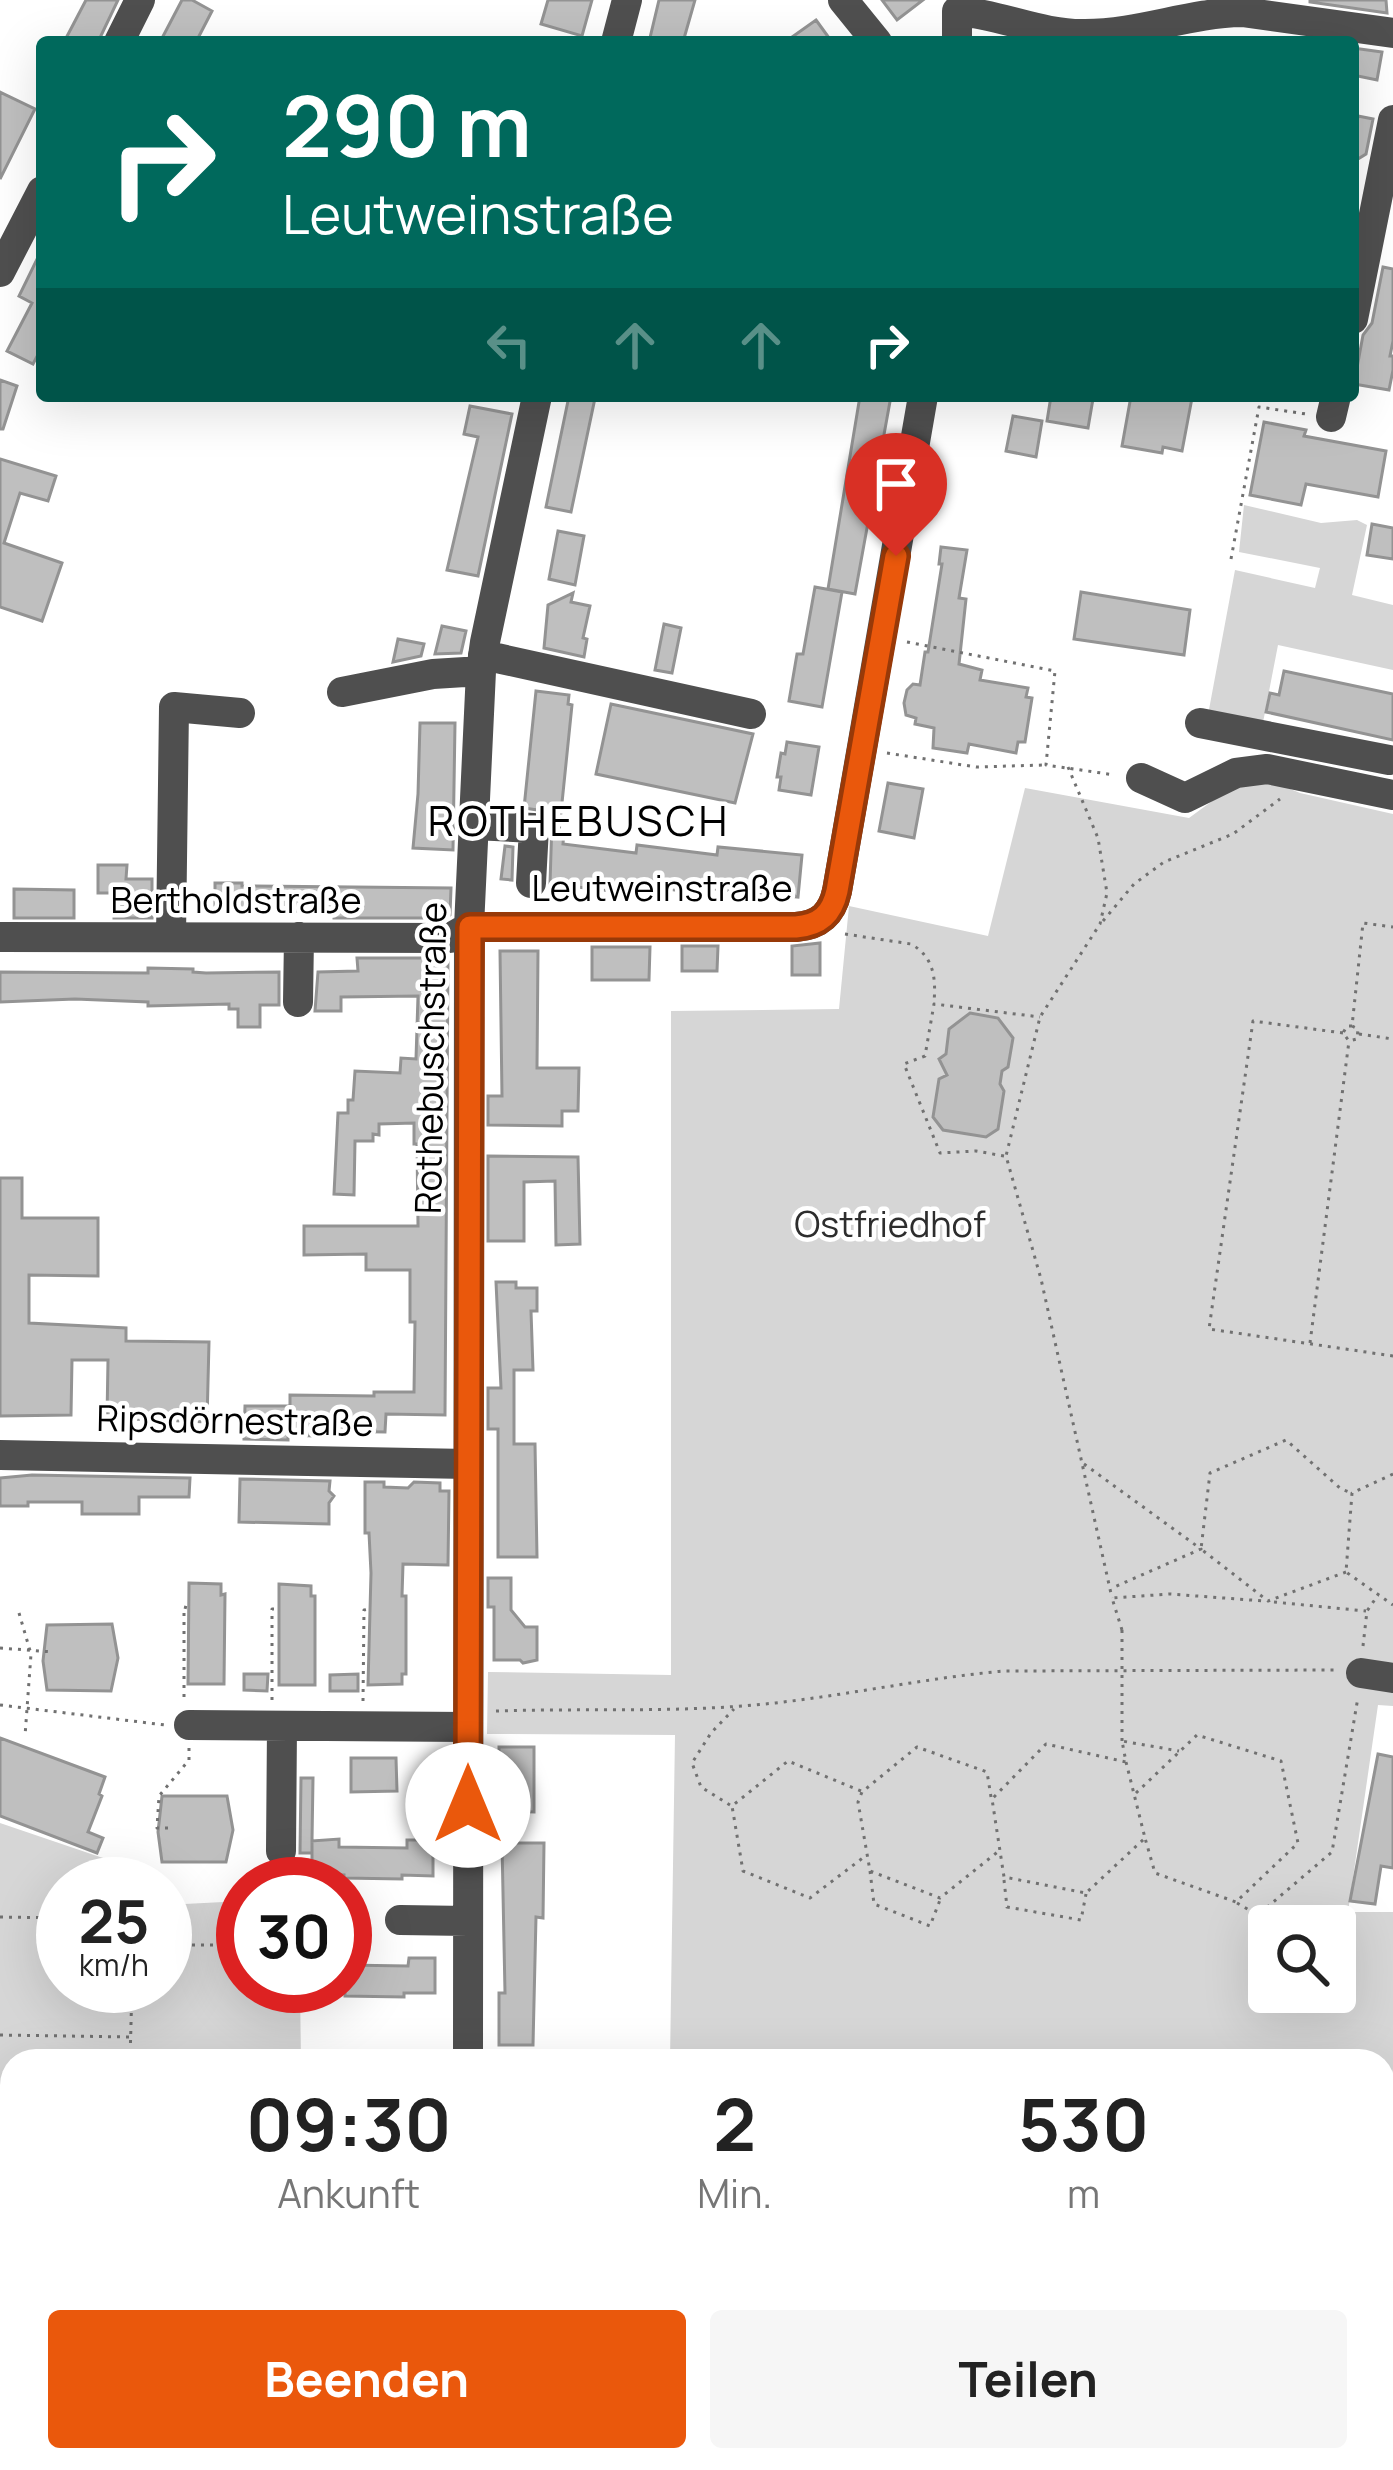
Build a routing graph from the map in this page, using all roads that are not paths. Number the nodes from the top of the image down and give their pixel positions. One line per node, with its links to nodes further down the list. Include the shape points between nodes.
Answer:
1 (140, 0): 5 (street)
2 (627, 0): 6 (street)
3 (843, 0): 7 (street)
4 (1393, 33): 8 (street, via 1219,12 1077,34 957,11)
5 (122, 36)
6 (618, 36)
7 (872, 36)
8 (957, 36)
9 (1393, 120): 10 (street)
10 (1376, 182): 13 (street)
11 (36, 202): 12 (street)
12 (0, 272)
13 (1359, 283)
14 (536, 402): 16 (street, Rothebuschstraße)
15 (922, 402): 26 (street, Leutweinstraße, via 830,913 796,927)
16 (482, 663): 17 (street); 19 (street); 24 (street, Rothebuschstraße)
17 (342, 692)
18 (240, 713): 27 (street, via 174,706)
19 (751, 714)
20 (1200, 723): 21 (street)
21 (1389, 760)
22 (1141, 778): 23 (street, via 1185,798 1267,770)
23 (1393, 795)
24 (474, 825): 25 (street, via 533,828); 26 (street, Rothebuschstraße)
25 (531, 883)
26 (470, 927): 28 (street, Bertholdstraße, via 450,938); 32 (street, Rothebuschstraße)
27 (170, 937): 28 (street, Bertholdstraße); 29 (street, Bertholdstraße)
28 (299, 937): 30 (street)
29 (0, 938)
30 (298, 1002)
31 (0, 1455): 32 (street, Ripsdörnestraße)
32 (468, 1464): 35 (street, Rothebuschstraße)
33 (1360, 1673): 34 (street)
34 (1393, 1678)
35 (468, 1719): 37 (street); 40 (street, Rothebuschstraße)
36 (189, 1725): 37 (street)
37 (277, 1726): 38 (street)
38 (281, 1851)
39 (400, 1920): 40 (street)
40 (468, 1921): 41 (street, Rothebuschstraße)
41 (468, 2049)

